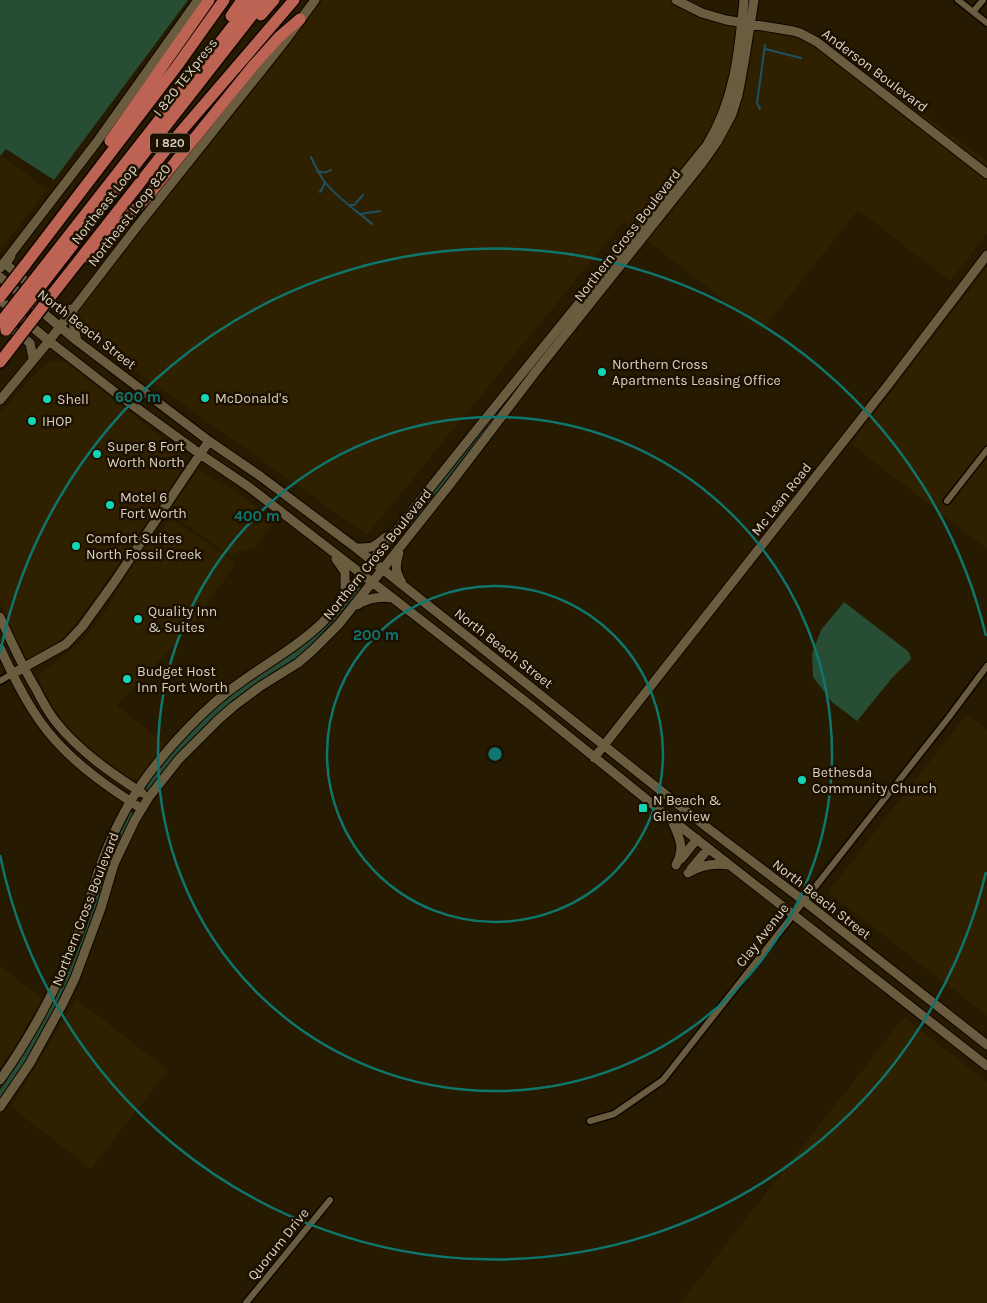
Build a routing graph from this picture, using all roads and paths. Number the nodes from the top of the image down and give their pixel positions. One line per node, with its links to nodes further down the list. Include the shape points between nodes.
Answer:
1 (198, 0): 23 (main road, via 96,143)
2 (209, 0): 22 (highway, via 65,204)
3 (224, 0): 22 (highway, Northeast Loop / I 820)
4 (242, 0): 20 (highway, via 140,136)
5 (253, 0): 20 (highway, I 820 TEXpress)
6 (264, 0): 19 (highway, I 820 TEXpress)
7 (274, 0): 19 (highway, via 239,41)
8 (294, 0): 29 (highway, Northeast Loop / I 820, via 172,142)
9 (315, 0): 16 (main road, Northeast Loop 820)
10 (676, 0): 17 (main road, Anderson Boulevard, via 702,13)
11 (744, 0): 17 (main road, Northern Cross Boulevard)
12 (754, 0): 17 (main road, Northern Cross Boulevard)
13 (958, 0): 15 (street)
14 (983, 0): 15 (street)
15 (973, 12): 18 (street)
16 (300, 19): 29 (highway, via 253,66 147,197 62,291); 31 (main road, Northeast Loop 820)
17 (746, 23): 21 (main road, Anderson Boulevard, via 792,31 817,42); 36 (main road, Northern Cross Boulevard, via 729,95 720,122 707,145)
18 (987, 23)
19 (226, 48): 28 (highway, I 820 TEXpress)
20 (137, 147): 28 (highway, I 820 TEXpress)
21 (987, 174)
22 (61, 218): 30 (highway, Northeast Loop / I 820, bridge)
23 (18, 244): 25 (main road); 26 (main road); 31 (main road, via 7,262 8,266 57,308)
24 (987, 255): 62 (main road, Mc Lean Road)
25 (0, 256)
26 (0, 268)
27 (0, 277): 32 (main road, North Beach Street)
28 (36, 284): 33 (highway, I 820 TEXpress, bridge)
29 (52, 295): 38 (highway, Northeast Loop / I 820, bridge)
30 (0, 298): 34 (main road)
31 (73, 309): 32 (main road, Northeast Loop 820); 35 (main road)
32 (60, 326): 34 (main road, Northeast Loop 820); 35 (main road, North Beach Street)
33 (2, 327): 37 (main road, via 30,343)
34 (49, 341): 37 (main road, Northeast Loop 820); 42 (main road)
35 (77, 341): 40 (main road, North Beach Street)
36 (541, 357): 44 (main road, Northern Cross Boulevard); 47 (main road, Northern Cross Boulevard)
37 (34, 358): 39 (main road, Northeast Loop 820)
38 (0, 362)
39 (0, 400)
40 (209, 441): 42 (main road); 46 (main road, North Beach Street)
41 (987, 450): 43 (street)
42 (200, 454): 45 (main road, via 249,487); 59 (main road, via 82,627 66,644)
43 (946, 501)
44 (395, 532): 46 (main road, via 376,546); 48 (main road, Northern Cross Boulevard)
45 (322, 544): 50 (main road); 53 (main road, via 345,572)
46 (356, 548): 48 (main road, North Beach Street)
47 (400, 548): 49 (main road, Northern Cross Boulevard); 52 (main road, via 397,573)
48 (372, 561): 49 (main road, North Beach Street); 50 (main road, Northern Cross Boulevard)
49 (383, 570): 51 (main road, Northern Cross Boulevard); 52 (main road, North Beach Street)
50 (362, 574): 51 (main road); 53 (main road, Northern Cross Boulevard)
51 (372, 583): 54 (main road); 55 (main road, Northern Cross Boulevard)
52 (405, 587): 62 (main road, North Beach Street)
53 (346, 594): 64 (main road, Northern Cross Boulevard, via 310,634 239,683 201,715)
54 (394, 599): 55 (main road, via 371,599); 63 (main road)
55 (350, 610): 65 (main road, Northern Cross Boulevard, via 298,663 260,686 219,719 179,759)
56 (0, 617): 59 (main road)
57 (0, 648): 60 (main road)
58 (987, 666): 72 (street, Clay Avenue)
59 (23, 668): 60 (main road); 64 (main road, via 47,710 66,734)
60 (12, 674): 61 (street); 66 (main road, via 54,740)
61 (0, 681)
62 (605, 745): 63 (main road, Mc Lean Road); 72 (main road, North Beach Street)
63 (594, 758): 68 (main road)
64 (138, 790): 65 (main road); 66 (main road, Northern Cross Boulevard)
65 (149, 797): 67 (main road, Northern Cross Boulevard)
66 (130, 802): 67 (main road); 76 (main road, Northern Cross Boulevard, via 113,836 54,990 32,1032)
67 (142, 810): 77 (main road, Northern Cross Boulevard, via 114,864 75,978 30,1063)
68 (672, 820): 69 (main road); 69 (main road, via 682,847 676,865)
69 (697, 839): 70 (main road)
70 (708, 849): 71 (main road); 71 (main road, via 688,873 710,864)
71 (729, 865): 73 (main road)
72 (804, 901): 73 (street, Clay Avenue); 74 (main road, North Beach Street)
73 (793, 915): 75 (main road); 78 (street, Clay Avenue, via 663,1080 614,1114)
74 (987, 1045)
75 (987, 1066)
76 (0, 1080)
77 (0, 1107)
78 (590, 1121)
79 (330, 1200): 80 (street, Quorum Drive)
80 (246, 1303)

